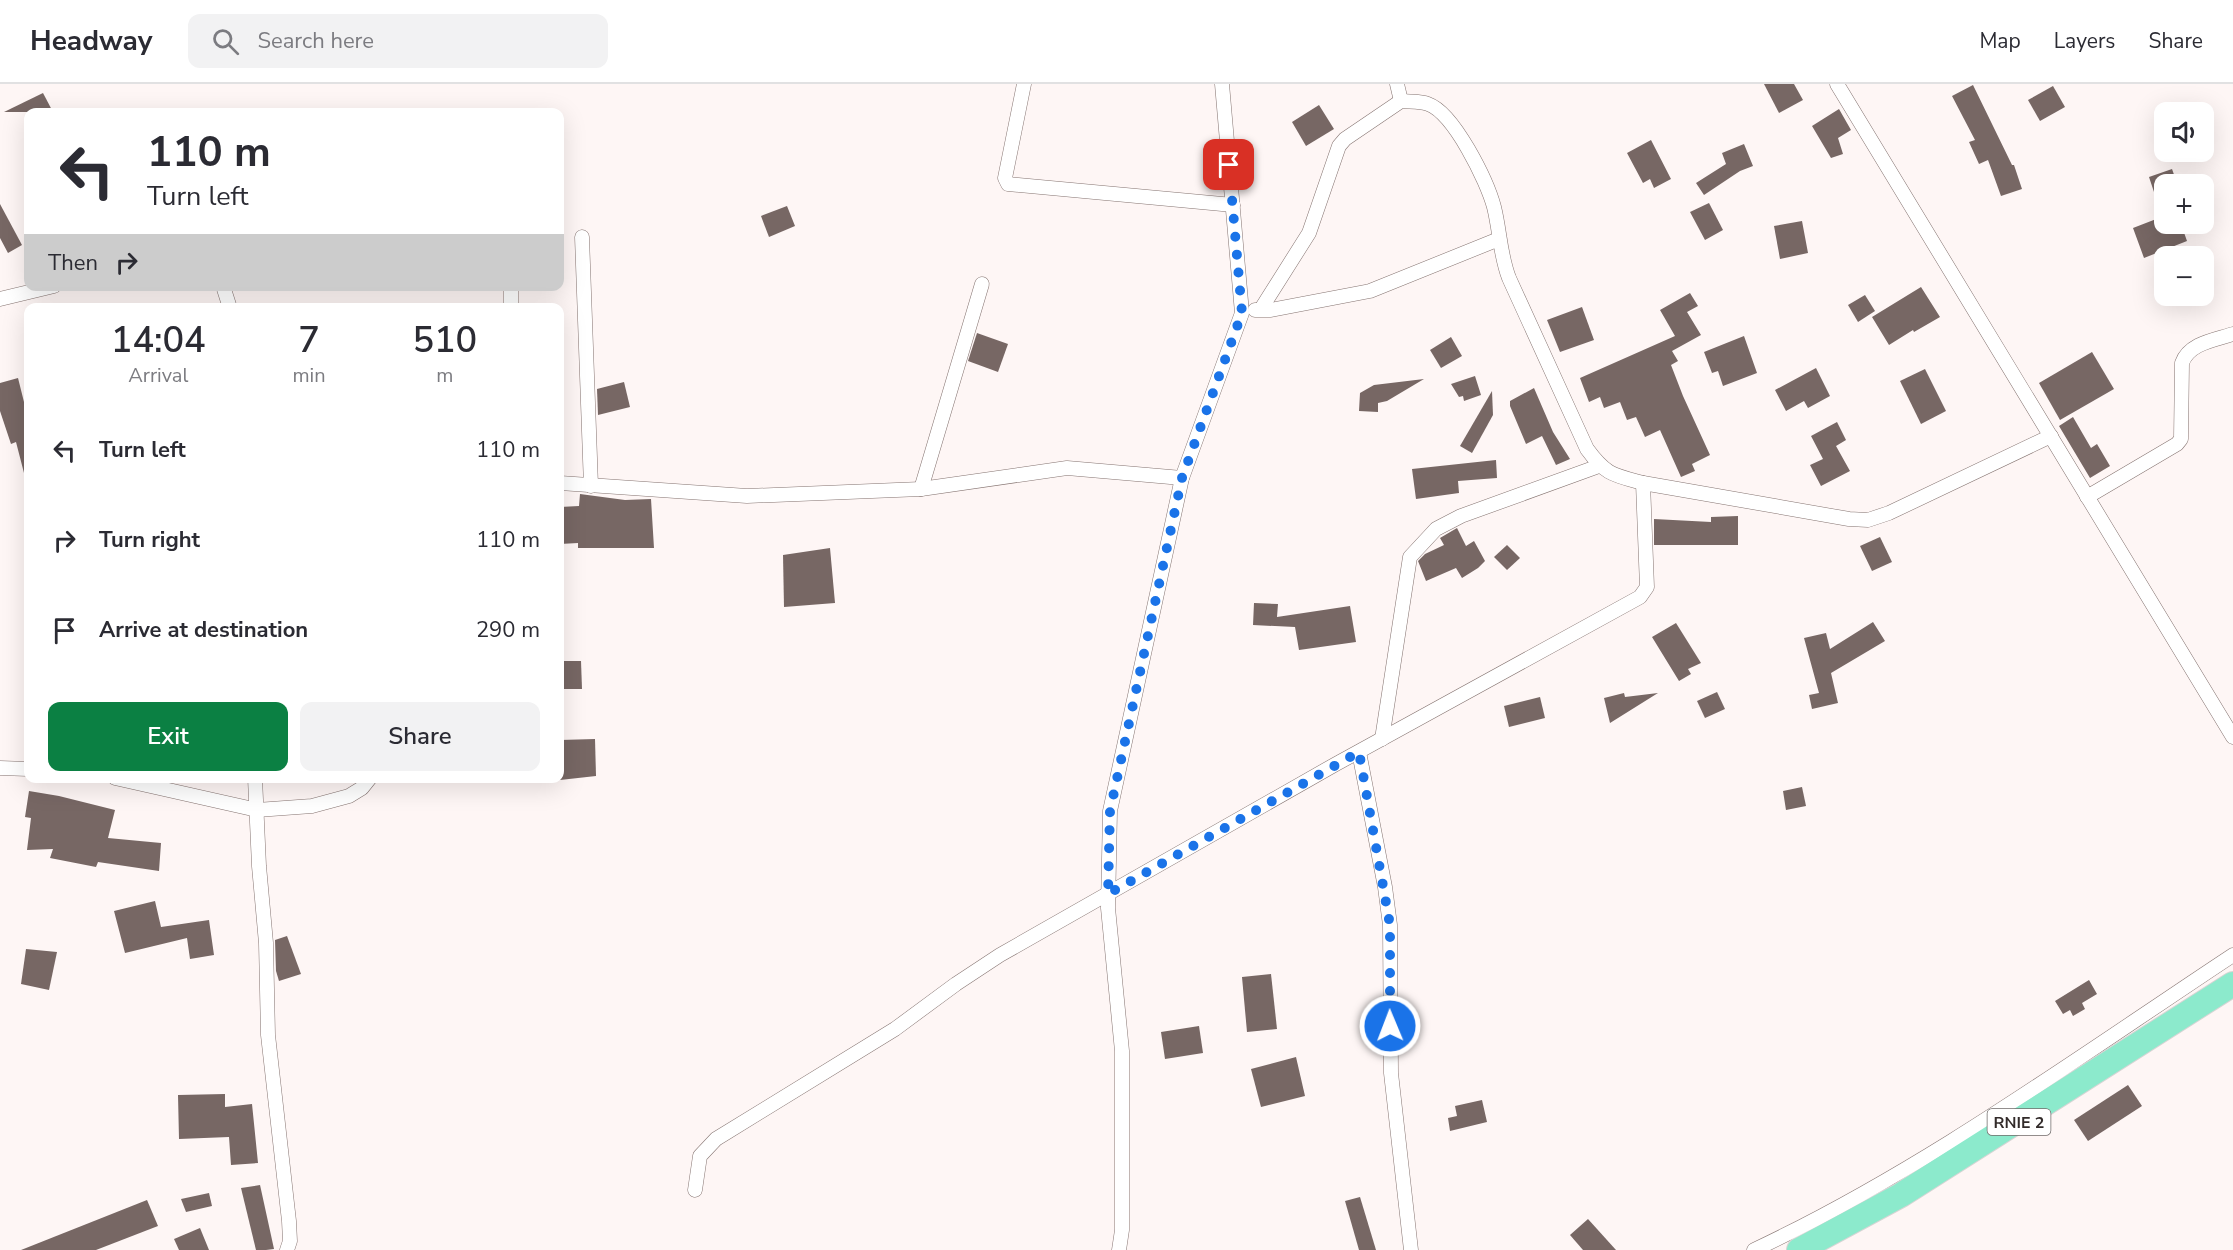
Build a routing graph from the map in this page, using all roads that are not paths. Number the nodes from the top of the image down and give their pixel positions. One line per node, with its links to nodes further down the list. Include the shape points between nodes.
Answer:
1 (1024, 84): 6 (street, via 1005,178 1008,184)
2 (1222, 84): 6 (street)
3 (1397, 84): 5 (street)
4 (1837, 84): 15 (street)
5 (1401, 101): 8 (street, via 1428,104 1444,115 1474,159 1494,206); 12 (street, via 1339,146 1309,233)
6 (1233, 205): 13 (street)
7 (582, 237): 20 (street)
8 (1499, 239): 12 (street, via 1370,291); 16 (street, via 1509,278 1587,449)
9 (982, 284): 21 (street)
10 (33, 291): 11 (street)
11 (0, 299)
12 (1261, 309): 13 (street)
13 (1242, 313): 17 (street)
14 (2233, 334): 22 (street, via 2191,349 2185,355 2181,438 2177,444)
15 (2051, 436): 19 (street, via 1868,520); 22 (street)
16 (1599, 466): 19 (street, via 1614,476); 24 (street, via 1461,516 1436,529 1410,557)
17 (1182, 478): 21 (street, via 1067,468); 32 (street, via 1110,811)
18 (564, 483): 20 (street)
19 (1643, 483): 24 (street, via 1647,587 1640,597)
20 (591, 486): 21 (street, via 747,496)
21 (921, 489)
22 (2087, 497): 23 (street)
23 (2233, 737)
24 (1382, 739): 25 (street)
25 (1359, 752): 32 (street); 38 (street, via 1390,925 1391,1073)
26 (0, 768): 27 (street)
27 (24, 769)
28 (137, 783): 31 (street)
29 (255, 783): 31 (street)
30 (366, 783): 31 (street, via 349,796 312,806)
31 (257, 810): 36 (street, via 268,1035 289,1221)
32 (1108, 894): 35 (street, via 1000,955 895,1029 716,1139 700,1155); 37 (street, via 1122,1051)
33 (2233, 955): 39 (street, via 1931,1155)
34 (2233, 984): 40 (highway, RNIE 2 / RNIE 2, via 1901,1195)
35 (695, 1190)
36 (287, 1250)
37 (1119, 1250)
38 (1411, 1250)
39 (1754, 1250)
40 (1799, 1250)

